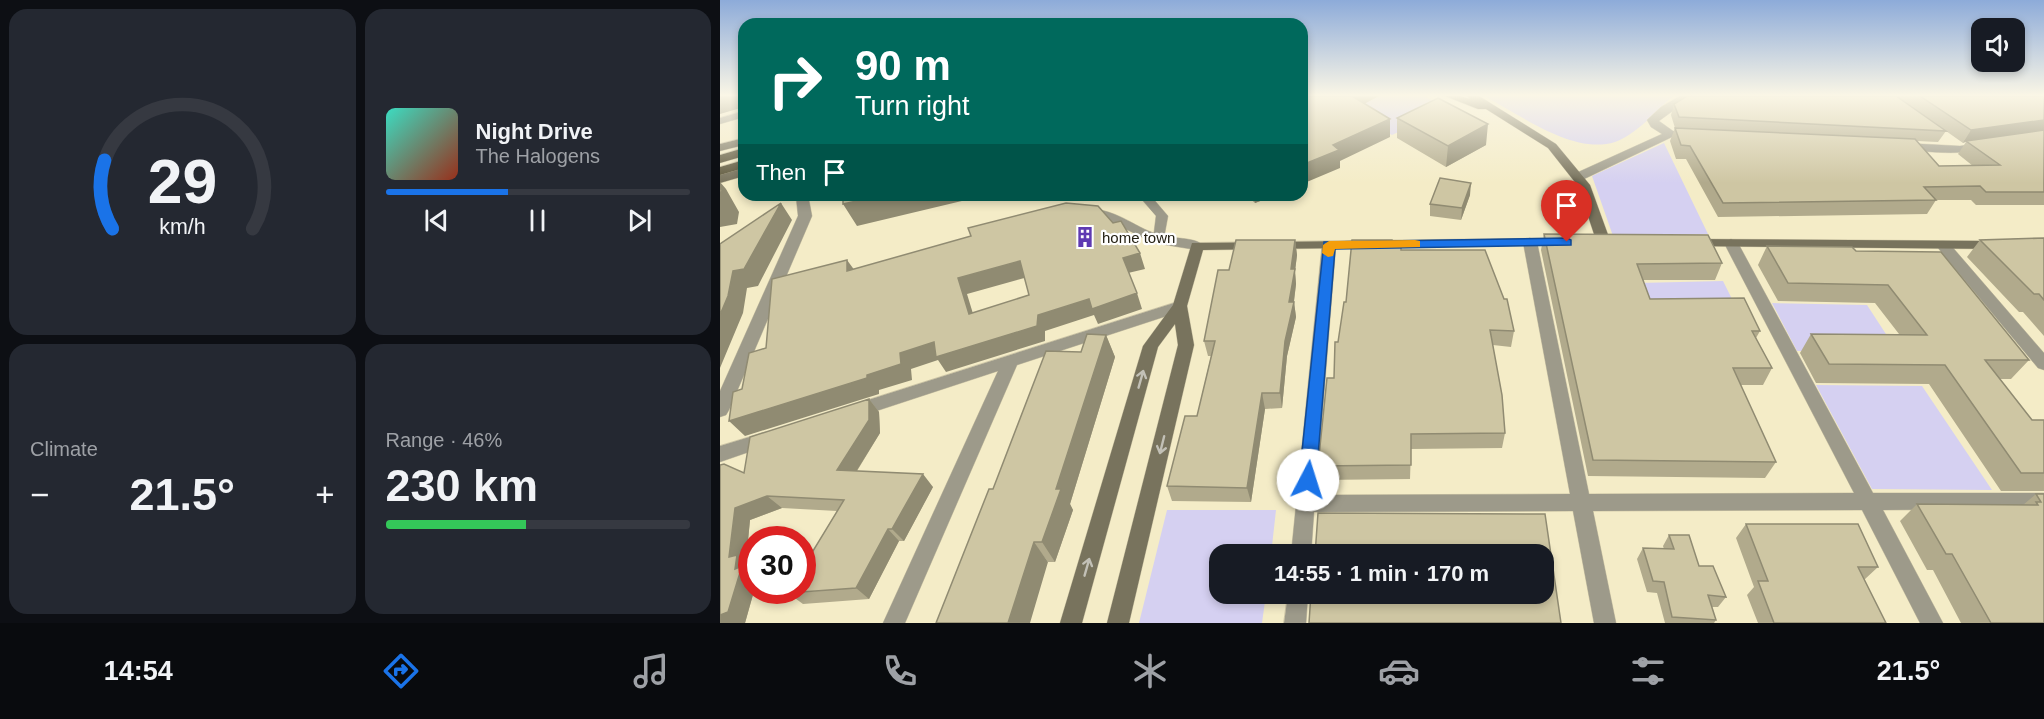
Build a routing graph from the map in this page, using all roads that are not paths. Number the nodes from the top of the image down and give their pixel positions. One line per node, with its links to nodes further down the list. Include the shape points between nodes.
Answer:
1 (1518, 125): 16 (street, via 1552,146)
2 (1655, 125): 3 (street)
3 (1670, 134): 4 (street); 16 (street)
4 (1705, 136)
5 (1941, 136): 10 (street)
6 (738, 143): 9 (street)
7 (1992, 144): 10 (street)
8 (1891, 146): 10 (street)
9 (720, 148)
10 (1960, 149)
11 (738, 154): 12 (main road)
12 (720, 159)
13 (738, 166): 14 (main road)
14 (720, 171)
15 (738, 174): 17 (street)
16 (1578, 177): 24 (street)
17 (720, 179)
18 (803, 201): 32 (street, via 805,216)
19 (1149, 201): 21 (lane, via 1162,216)
20 (1072, 212): 21 (street, via 1104,213)
21 (1159, 240): 30 (street)
22 (1530, 242): 23 (street); 27 (street); 42 (street)
23 (1572, 242)
24 (1604, 243)
25 (1673, 243): 26 (street)
26 (1731, 243): 28 (street); 41 (street)
27 (1329, 245): 30 (street); 43 (street)
28 (1943, 245): 29 (street); 35 (street)
29 (2010, 245)
30 (1197, 246): 33 (street)
31 (795, 285): 32 (street)
32 (772, 291): 36 (street)
33 (1180, 306): 34 (street); 47 (street, one-way to 33, via 1150,346); 48 (street, one-way to 48, via 1186,345)
34 (1011, 362): 37 (street); 46 (street)
35 (2044, 364)
36 (720, 410)
37 (843, 415)
38 (787, 433): 39 (street)
39 (720, 454)
40 (2044, 501): 41 (street)
41 (1868, 502): 42 (street); 51 (street)
42 (1581, 503): 43 (street); 50 (street)
43 (1306, 504): 44 (street)
44 (1302, 544)
45 (1297, 604): 49 (street)
46 (894, 623)
47 (1071, 623)
48 (1118, 623)
49 (1295, 623)
50 (1605, 623)
51 (1932, 623)

